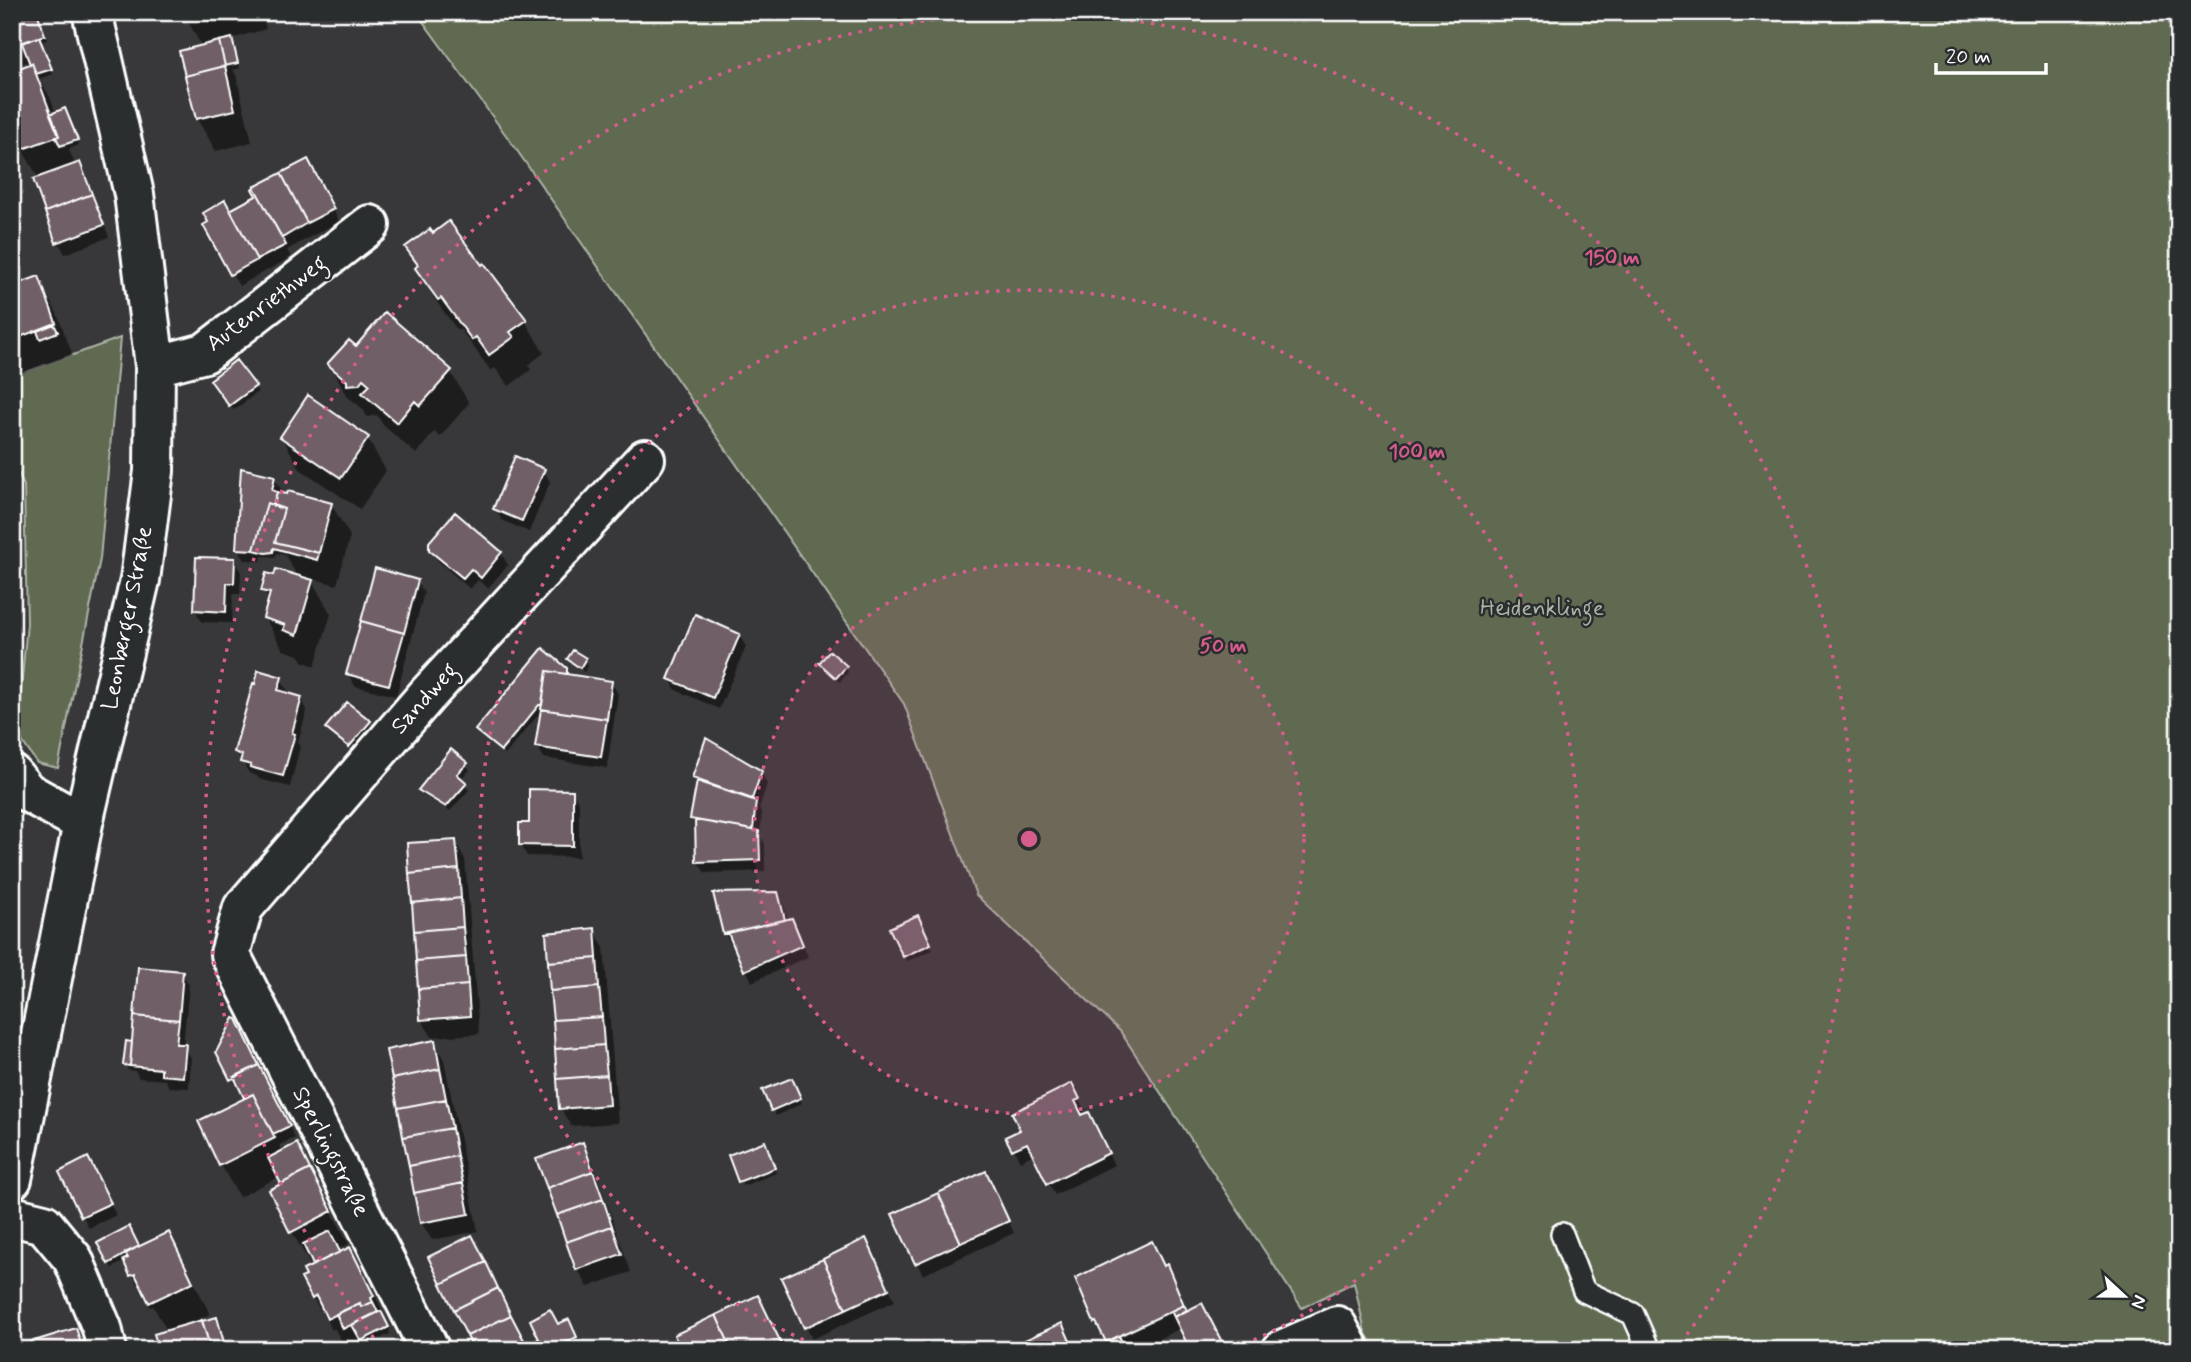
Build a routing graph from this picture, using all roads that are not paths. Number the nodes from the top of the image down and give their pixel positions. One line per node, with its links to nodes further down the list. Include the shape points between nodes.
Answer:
1 (92, 12): 3 (street, Leonberger Straße, via 134,194)
2 (370, 225): 3 (street, Autenriethweg, via 205,353)
3 (155, 366): 6 (street, Leonberger Straße, via 154,471 140,580)
4 (645, 459): 7 (street, Sandweg, via 427,695 243,908)
5 (12, 774): 6 (street, via 27,792)
6 (83, 823): 8 (street, Leonberger Straße)
7 (230, 954): 12 (street, Sperlingstraße)
8 (12, 1179)
9 (12, 1216): 11 (street, via 44,1224 73,1259)
10 (1562, 1234): 15 (lane, via 1584,1292 1633,1314)
11 (107, 1350)
12 (430, 1350)
13 (1282, 1350): 14 (street, via 1337,1326)
14 (1350, 1350)
15 (1649, 1350)

